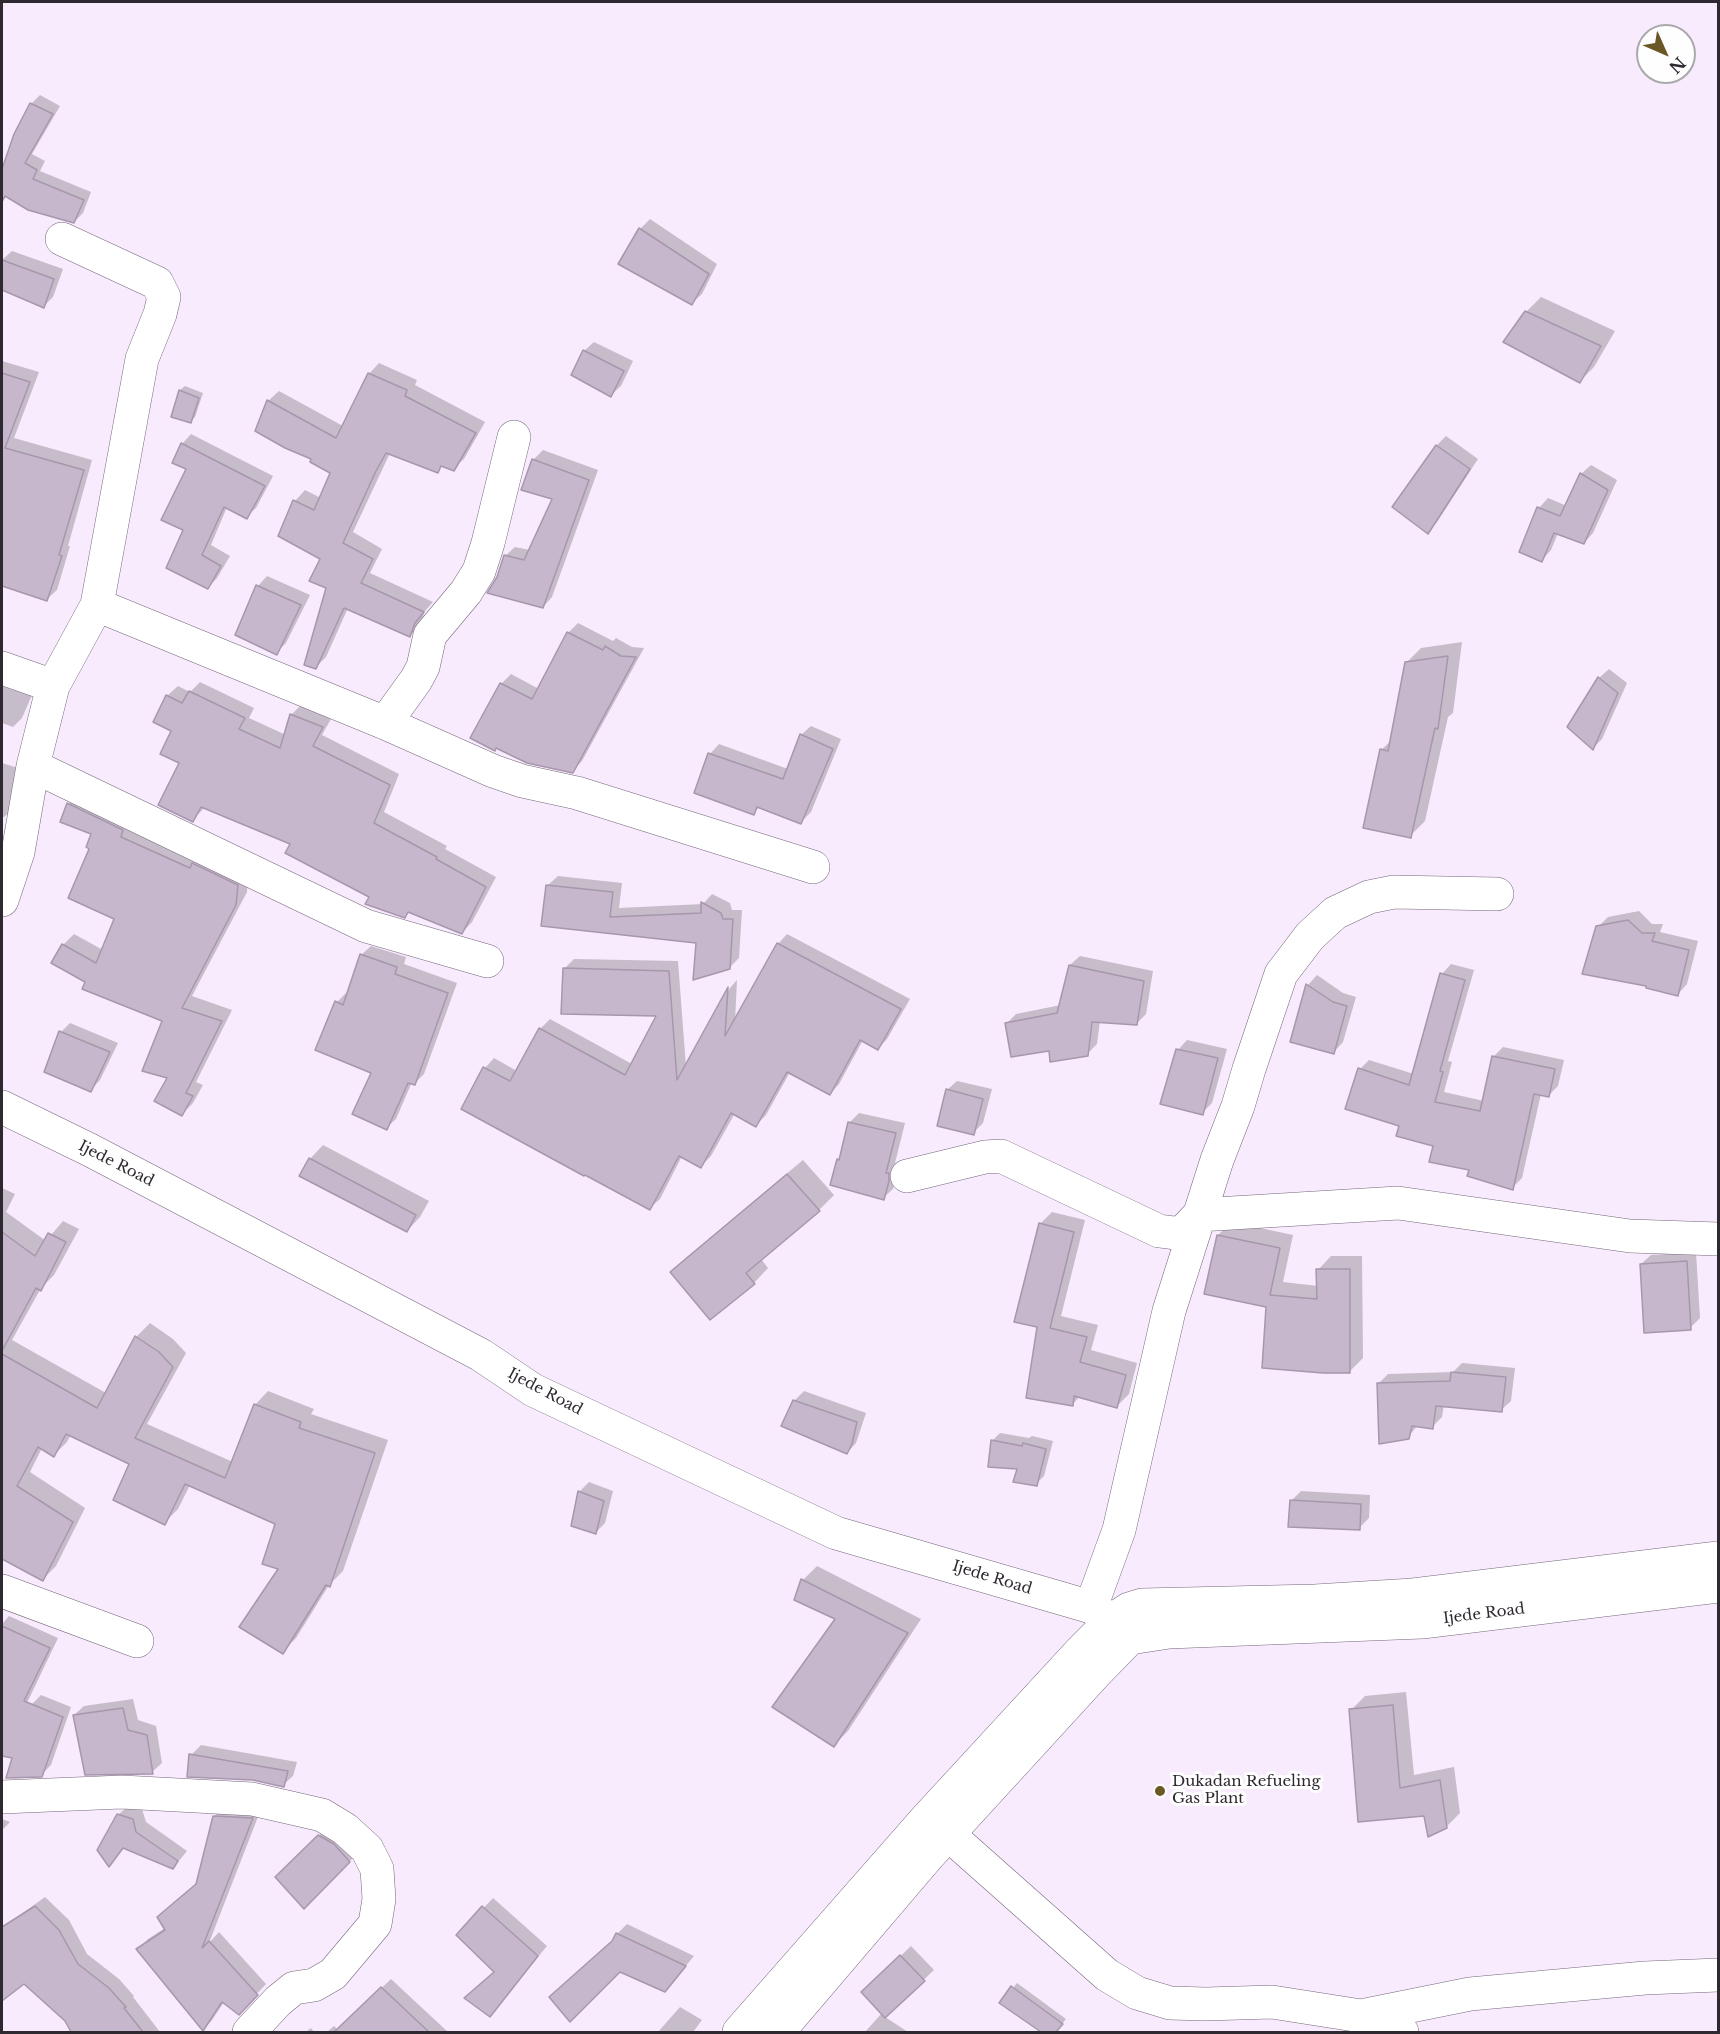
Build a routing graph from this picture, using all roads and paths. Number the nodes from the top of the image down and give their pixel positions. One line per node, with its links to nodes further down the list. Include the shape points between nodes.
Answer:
1 (62, 238): 3 (street, via 157,283 164,297 142,359)
2 (514, 437): 6 (street, via 479,571 430,635 423,667)
3 (97, 605): 5 (street); 6 (street)
4 (2, 668): 5 (street)
5 (53, 686): 7 (street)
6 (385, 723): 8 (street, via 522,781 577,793)
7 (33, 766): 10 (street, via 18,852); 11 (street, via 366,926)
8 (813, 867)
9 (1497, 894): 14 (street, via 1394,892 1368,897 1335,913 1310,936 1281,974)
10 (2, 900)
11 (487, 961)
12 (2, 1107): 19 (street, Ijede Road, via 481,1355 533,1390 836,1533)
13 (907, 1176): 14 (street, via 1001,1156 1159,1231 1184,1231)
14 (1199, 1215): 15 (street, via 1398,1203 1630,1236); 19 (street, via 1169,1311 1119,1530)
15 (1719, 1239)
16 (1719, 1558): 19 (street, Ijede Road, via 1413,1594 1315,1601 1142,1605)
17 (1719, 1586): 19 (street, Ijede Road, via 1422,1622 1169,1632)
18 (2, 1591): 20 (street)
19 (1111, 1622): 22 (street, via 1094,1675); 26 (street, via 894,1854)
20 (137, 1641)
21 (2, 1797): 25 (street, via 122,1792 252,1798 322,1815 367,1849 376,1869 379,1899 375,1924 333,1974 314,1985 294,1988)
22 (948, 1834): 24 (street, via 1107,1975 1137,1993 1170,2002 1272,2002); 27 (street)
23 (1719, 1976): 24 (street, via 1645,1978 1470,1994)
24 (1361, 2016): 28 (street)
25 (249, 2032)
26 (738, 2032)
27 (778, 2032)
28 (1402, 2032)

